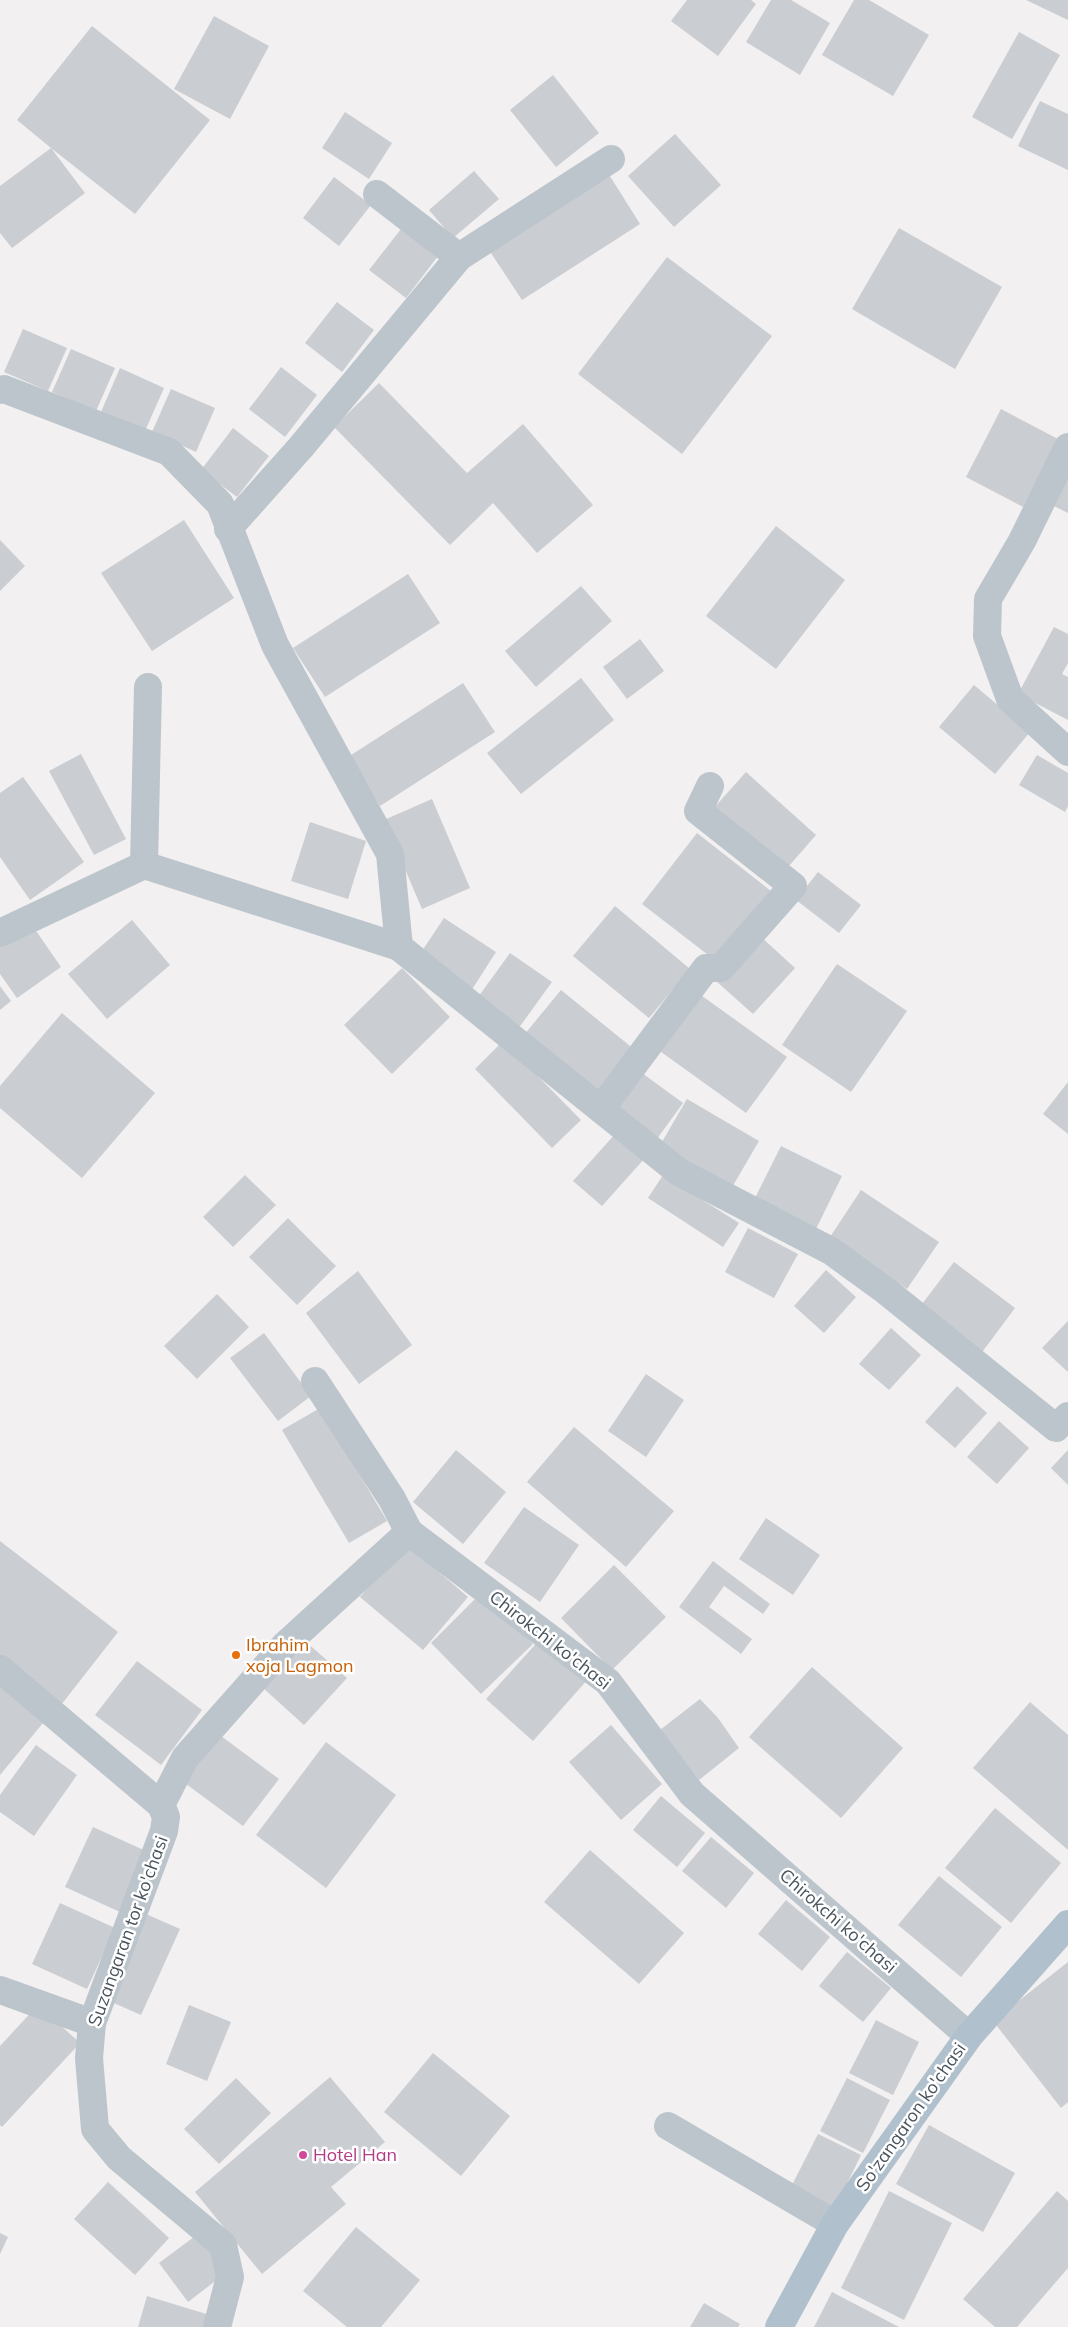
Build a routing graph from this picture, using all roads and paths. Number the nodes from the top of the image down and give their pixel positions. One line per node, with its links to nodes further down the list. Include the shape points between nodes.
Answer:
1 (611, 159): 3 (street)
2 (377, 194): 3 (street)
3 (459, 257): 6 (street, via 302,447)
4 (0, 390): 6 (street, via 169,452 220,504)
5 (1068, 447): 8 (street, via 1022,540 988,598 987,636 1010,699)
6 (228, 529): 12 (street, via 275,645 390,854)
7 (148, 687): 10 (street)
8 (1068, 752)
9 (710, 786): 13 (street, via 698,811 793,886 721,968 706,968)
10 (144, 865): 11 (street); 12 (street)
11 (0, 933)
12 (399, 947): 13 (street)
13 (601, 1109): 15 (street, via 679,1172 831,1251 886,1291 1056,1428)
14 (315, 1381): 16 (street, via 392,1499)
15 (1068, 1416)
16 (409, 1532): 18 (street, via 285,1645 185,1758); 22 (street, Chirokchi ko'chasi, via 608,1682 692,1794)
17 (0, 1669): 18 (street)
18 (161, 1805): 21 (street, Suzangaran tor ko'chasi, via 166,1817 164,1831)
19 (1068, 1924): 22 (main road, So'zangaron ko'chasi)
20 (0, 1990): 21 (street)
21 (92, 2023): 25 (street, Suzangaran tor ko'chasi, via 89,2058 95,2129 119,2158 223,2245 230,2277)
22 (969, 2036): 24 (main road, So'zangaron ko'chasi)
23 (668, 2126): 24 (street)
24 (835, 2224): 26 (main road, So'zangaron ko'chasi)
25 (217, 2327)
26 (779, 2327)

